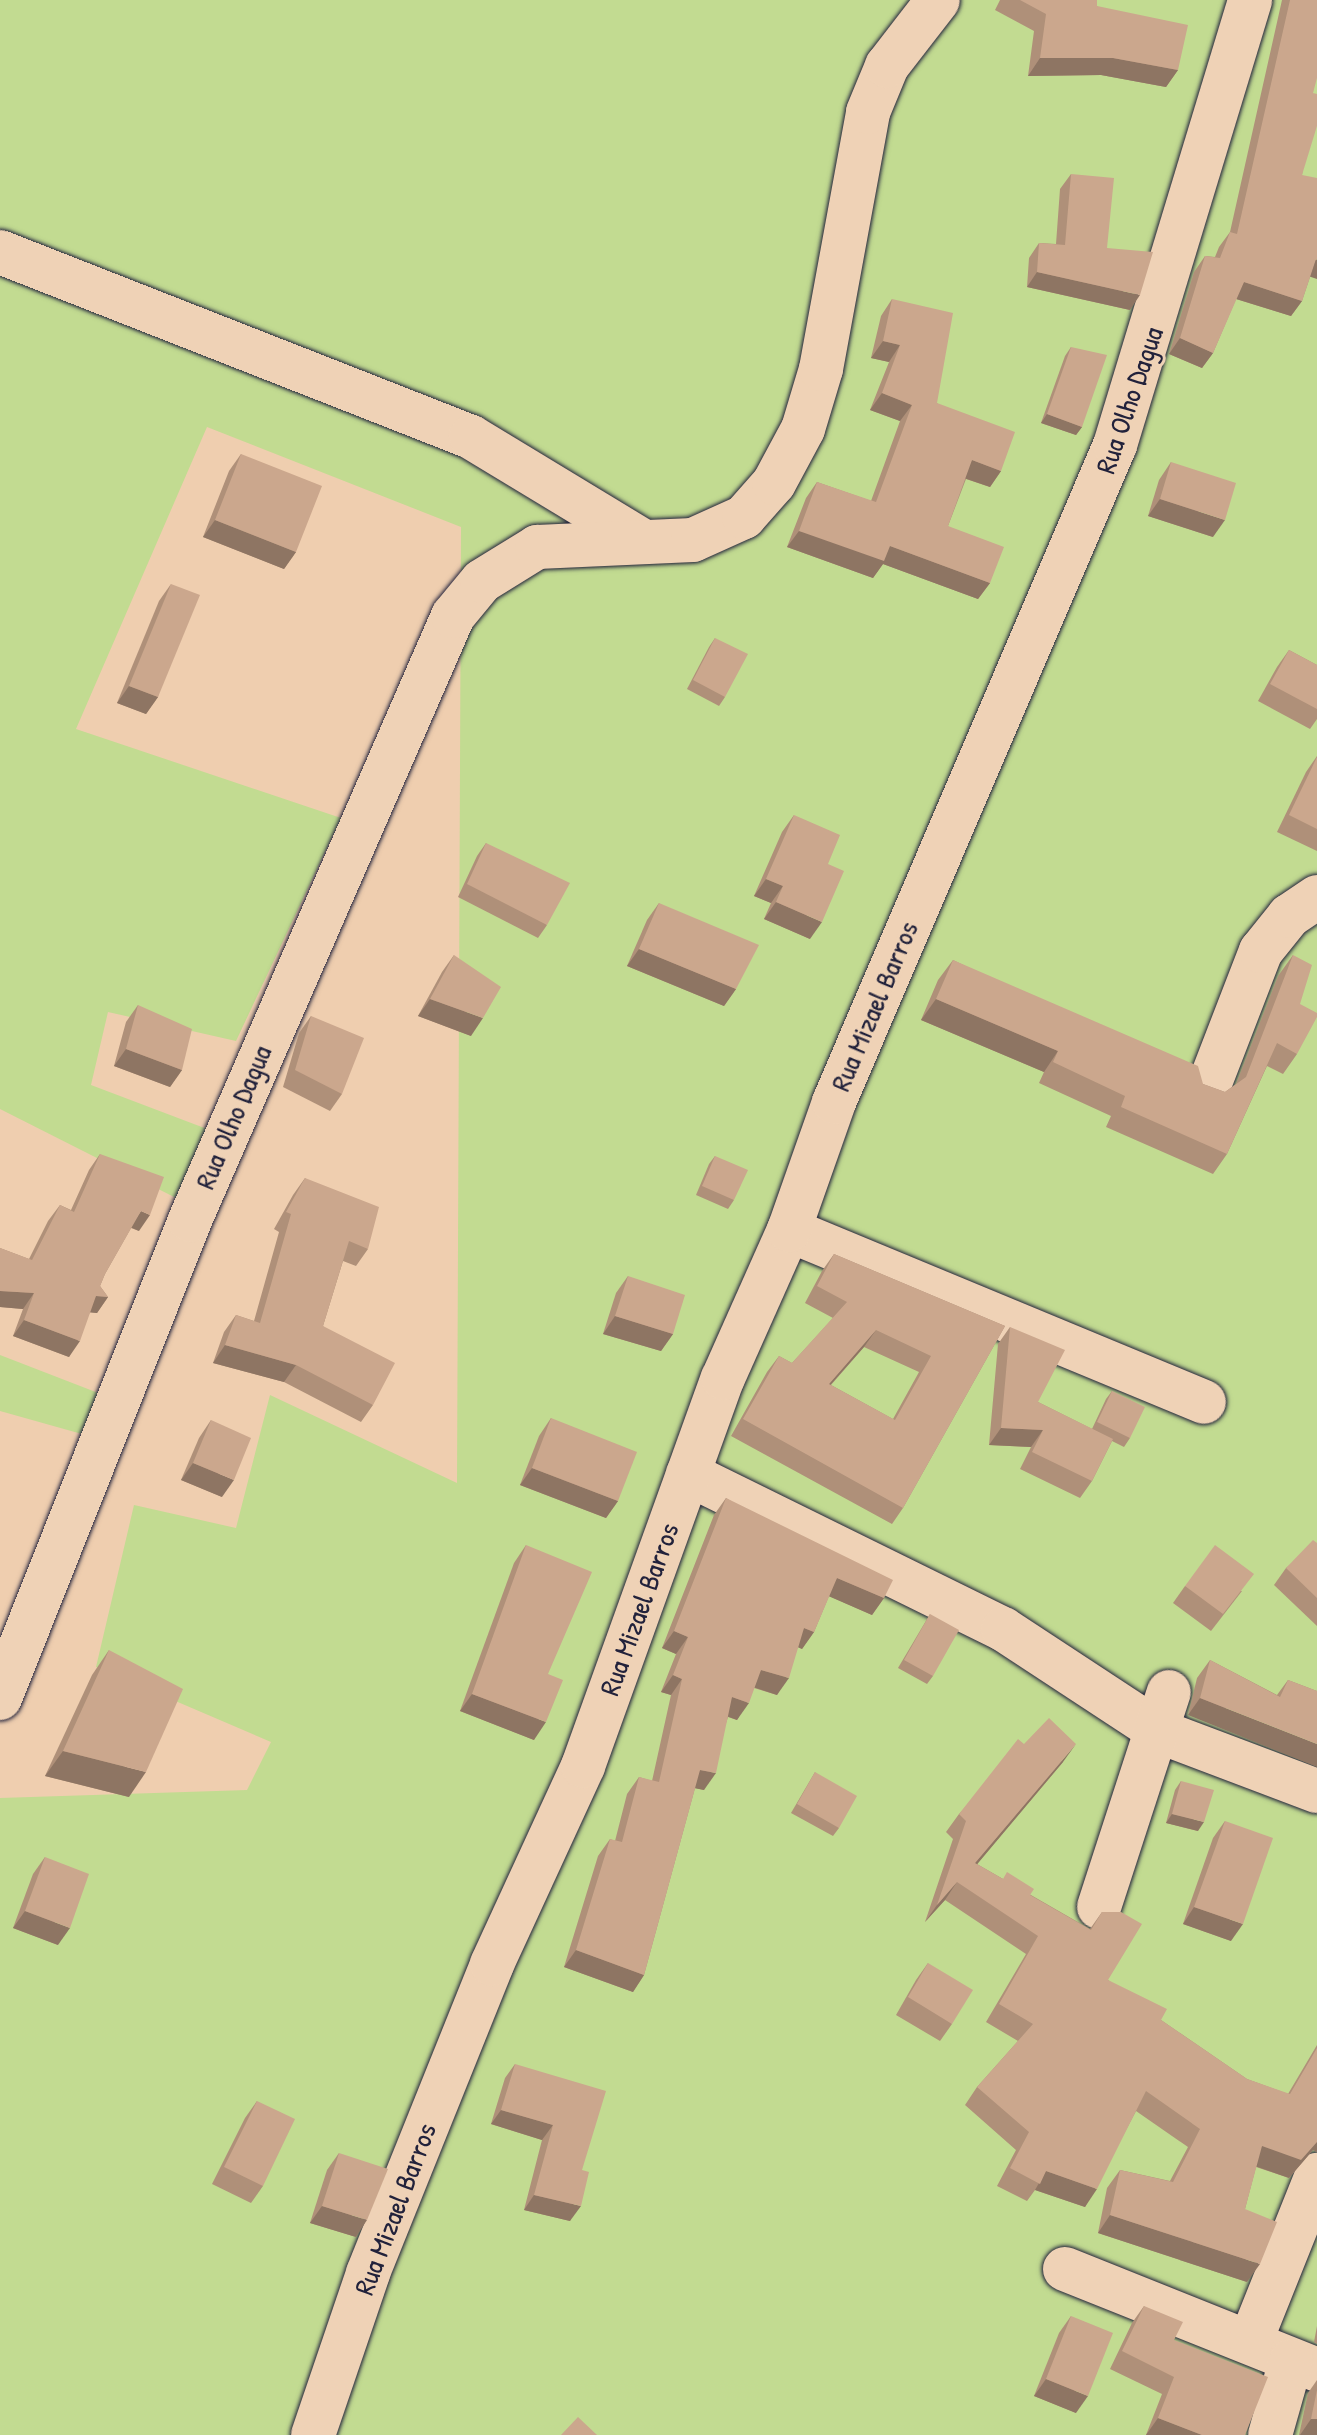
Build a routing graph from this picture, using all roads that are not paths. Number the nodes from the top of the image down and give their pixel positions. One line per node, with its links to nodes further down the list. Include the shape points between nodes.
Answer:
1 (938, 0): 4 (street, via 887,66 868,112 821,369 803,429 774,483 744,517 706,534)
2 (1250, 0): 5 (street, Rua Olho Dagua, via 1115,445 1057,595)
3 (0, 252): 4 (street, via 471,437)
4 (643, 541): 11 (street, Rua Olho Dagua, via 537,547 508,560 453,616 190,1220)
5 (967, 784): 8 (street, Rua Mizael Barros, via 834,1102)
6 (1317, 897): 7 (street, via 1289,916 1261,951)
7 (1208, 1088)
8 (789, 1230): 9 (street); 10 (street, Rua Mizael Barros)
9 (1204, 1402)
10 (688, 1474): 12 (street); 19 (street, Rua Mizael Barros, via 583,1766 486,1979 368,2273)
11 (0, 1698)
12 (1164, 1711): 13 (street); 14 (street)
13 (1317, 1791)
14 (1099, 1907)
15 (1317, 2175): 17 (street)
16 (1065, 2269): 17 (street)
17 (1251, 2340): 18 (street)
18 (1304, 2365): 20 (street)
19 (313, 2435)
20 (1270, 2435)

